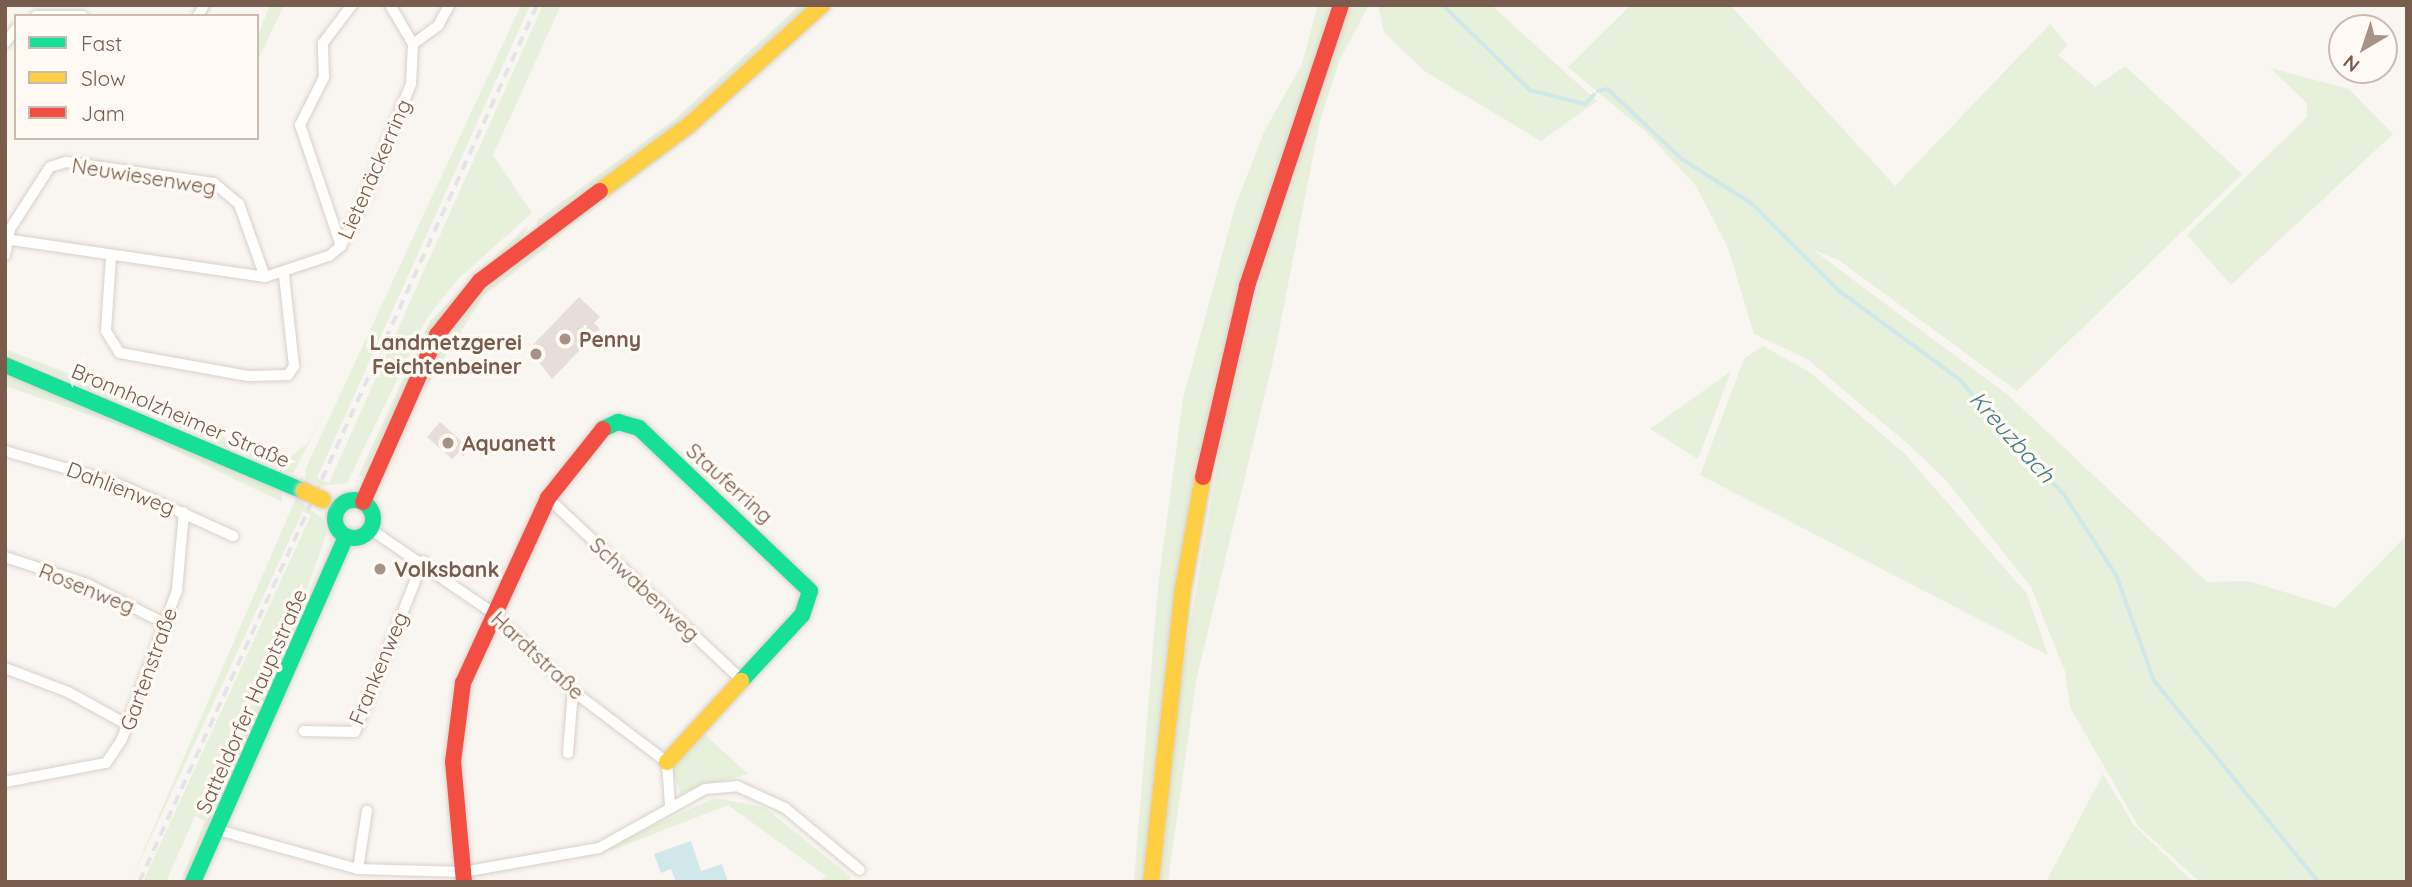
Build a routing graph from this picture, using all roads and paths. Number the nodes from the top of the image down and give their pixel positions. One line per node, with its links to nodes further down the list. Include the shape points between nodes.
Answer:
1 (352, 5): 8 (street, via 323,43 324,76 300,125)
2 (390, 5): 6 (street)
3 (449, 5): 6 (street, via 438,26)
4 (822, 5): 16 (street, via 688,126 499,263 461,303 422,364)
5 (1341, 5): 41 (street, via 1251,273 1211,436 1183,589)
6 (413, 44): 8 (street, Lietenäckerring, via 404,108)
7 (6, 239): 9 (street, Neuwiesenweg); 10 (street, Lietenäckerring); 12 (street, Neuwiesenweg, via 50,167 66,162 215,183 239,204)
8 (341, 246): 11 (street, Lietenäckerring)
9 (5, 255)
10 (111, 257): 11 (street, via 106,331 120,353 248,376 288,375 294,366); 12 (street, Lietenäckerring)
11 (284, 275): 12 (street, Lietenäckerring)
12 (265, 277)
13 (5, 365): 17 (street, Bronnholzheimer Straße, bridge)
14 (5, 451): 18 (street, Dahlienweg, via 62,464)
15 (548, 498): 24 (street, Stauferring); 27 (street, Schwabenweg); 27 (street, Stauferring, via 602,429 618,422 639,428 802,577 810,591 802,615)
16 (363, 502): 17 (street, via 351,500); 19 (street, via 373,516)
17 (338, 509): 21 (street, via 335,523)
18 (184, 512): 20 (street, Dahlienweg); 25 (street, Gartenstraße, via 184,550)
19 (370, 528): 21 (street); 23 (street, Hardtstraße)
20 (233, 536)
21 (346, 536): 36 (street, Satteldorfer Hauptstraße)
22 (5, 557): 25 (street, Rosenweg, via 87,584)
23 (423, 561): 24 (street, Hardtstraße); 30 (street, Frankenweg, via 355,732)
24 (493, 613): 28 (street, Hardtstraße); 39 (street, Stauferring, via 463,683 457,725 455,813)
25 (166, 624): 29 (street, Gartenstraße)
26 (5, 668): 29 (street, via 68,692)
27 (742, 680): 32 (street, Stauferring)
28 (573, 691): 31 (street); 32 (street, Hardtstraße)
29 (128, 725): 33 (street, Gartenstraße, via 106,762)
30 (304, 731)
31 (568, 752)
32 (667, 762): 34 (street)
33 (5, 782)
34 (670, 805): 38 (street, via 721,786 761,793); 39 (street, via 659,818 599,848)
35 (368, 811): 37 (street)
36 (218, 830): 37 (street); 40 (street, Satteldorfer Hauptstraße)
37 (358, 869): 39 (street)
38 (860, 870)
39 (464, 877)
40 (193, 882)
41 (1151, 882)

